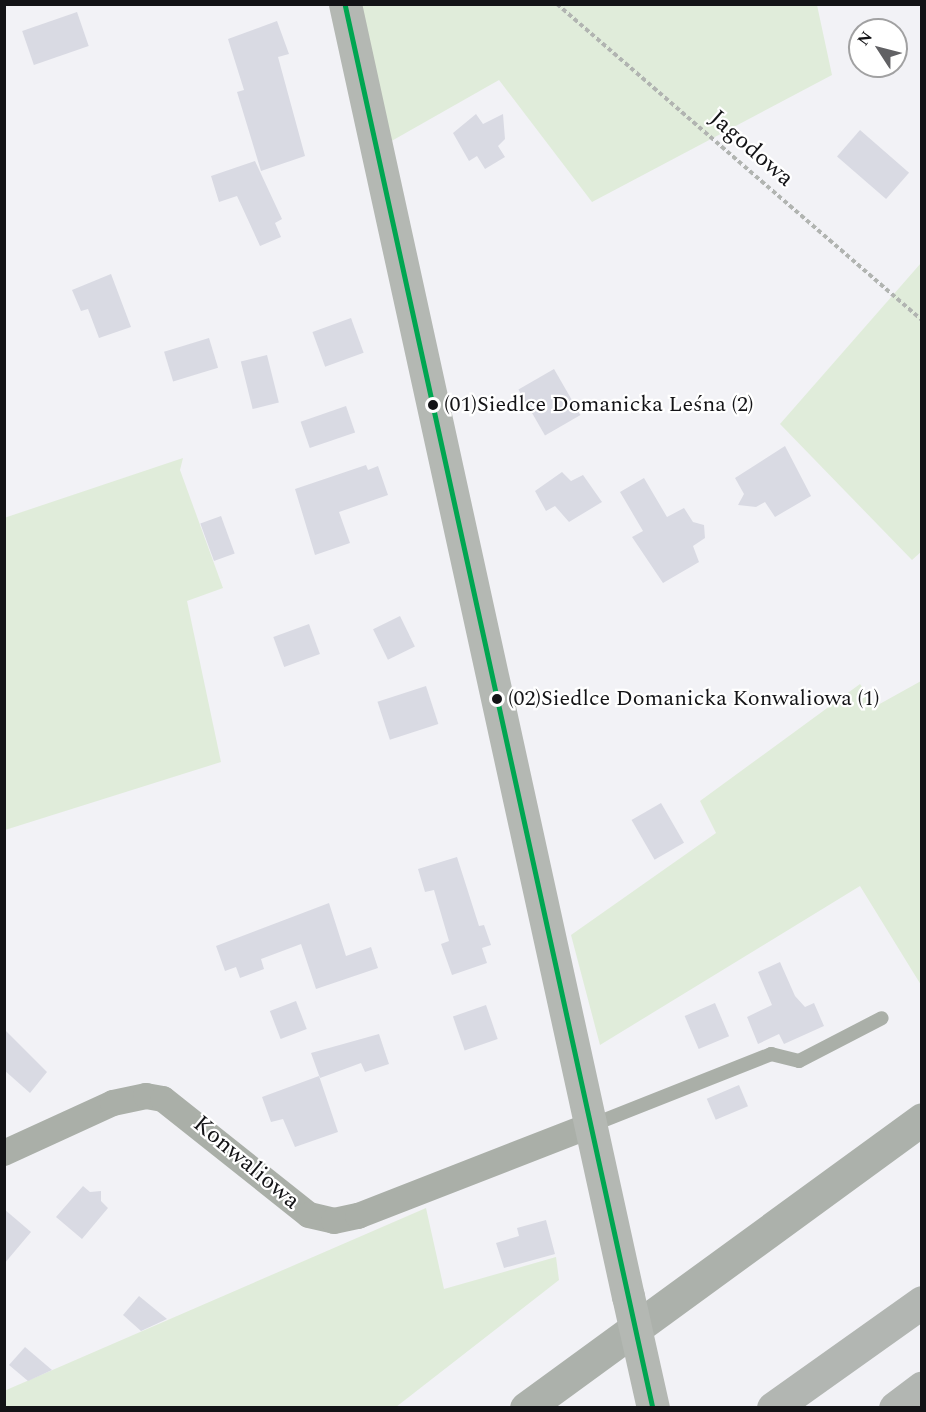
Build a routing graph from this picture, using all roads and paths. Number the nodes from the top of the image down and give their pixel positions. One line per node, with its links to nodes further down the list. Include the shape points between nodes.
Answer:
1 (345, 4): 6 (street)
2 (557, 4): 3 (path, Jagodowa)
3 (921, 320)
4 (882, 1018): 6 (lane, via 799,1061 771,1054)
5 (921, 1119): 10 (main road)
6 (592, 1125): 7 (street, Konwaliowa, via 334,1221 309,1215 164,1099 146,1096 113,1103); 11 (street, bridge)
7 (4, 1153)
8 (921, 1302): 12 (highway)
9 (921, 1388): 13 (highway)
10 (526, 1407)
11 (653, 1407)
12 (773, 1407)
13 (895, 1407)

